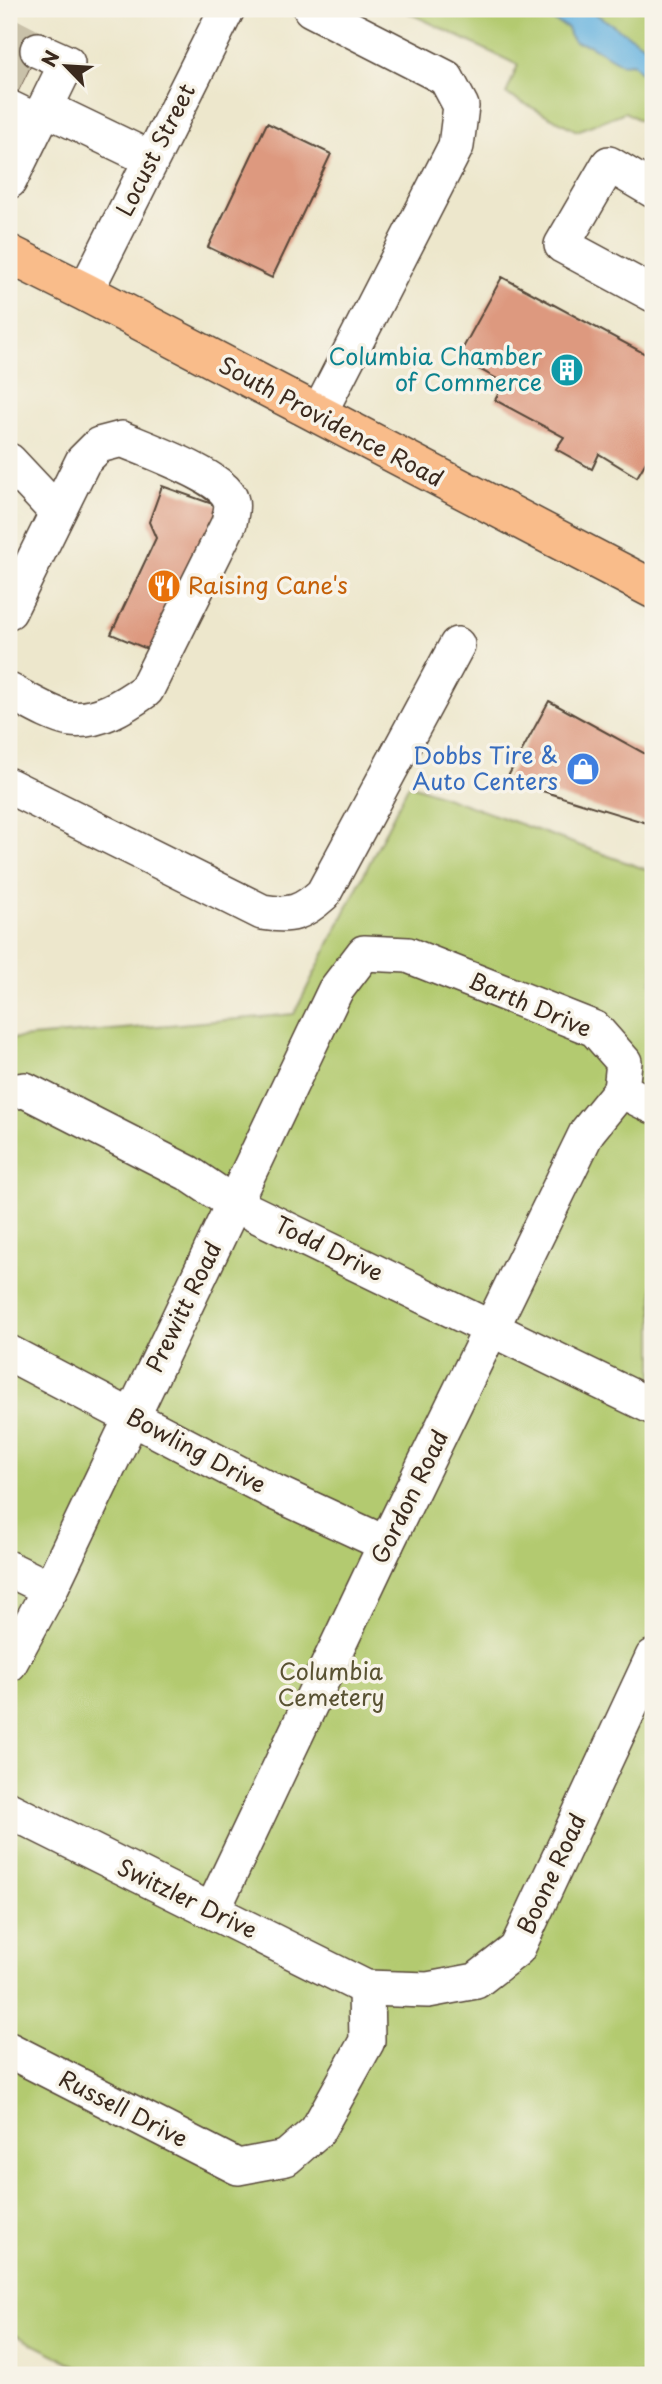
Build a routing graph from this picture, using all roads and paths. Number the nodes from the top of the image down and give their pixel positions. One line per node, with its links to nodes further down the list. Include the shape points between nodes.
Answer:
1 (227, 9): 4 (street, Locust Street)
2 (311, 9): 10 (street, via 446,78 461,106 456,146)
3 (35, 92): 4 (street); 5 (street)
4 (152, 159): 8 (street, Locust Street)
5 (12, 164)
6 (653, 190): 9 (street, via 609,164 562,245)
7 (9, 254): 8 (main road, South Providence Road)
8 (85, 292): 10 (main road, South Providence Road)
9 (653, 294)
10 (318, 415): 13 (main road, South Providence Road)
11 (9, 461): 12 (street)
12 (56, 511): 14 (street); 16 (street, via 83,461 99,445 122,439 198,472 222,486 232,502 229,523 146,690 124,706 91,718 69,719)
13 (653, 589)
14 (9, 611)
15 (457, 645): 17 (street, via 323,894 307,909 285,916 262,912)
16 (9, 691)
17 (9, 786)
18 (364, 953): 19 (street, Barth Drive, via 408,955 595,1029 624,1062); 22 (street, Prewitt Road, via 335,990)
19 (621, 1090): 21 (street); 23 (street, Gordon Road, via 587,1132)
20 (9, 1092): 22 (street, Todd Drive, via 25,1090 188,1173)
21 (653, 1106)
22 (234, 1204): 23 (street, Todd Drive); 26 (street, Prewitt Road)
23 (492, 1328): 25 (street, Todd Drive); 27 (street, Gordon Road)
24 (9, 1353): 26 (street, Bowling Drive)
25 (653, 1406)
26 (132, 1417): 27 (street, Bowling Drive); 29 (street, Prewitt Road)
27 (386, 1545): 33 (street, Gordon Road)
28 (9, 1569): 29 (street)
29 (50, 1589): 31 (street, Prewitt Road)
30 (653, 1657): 34 (street, Boone Road, via 517,1949 476,1981 428,1990)
31 (9, 1664)
32 (9, 1810): 33 (street, Switzler Drive)
33 (212, 1911): 34 (street, Switzler Drive)
34 (366, 1988): 35 (street, Russell Drive, via 367,2040 317,2131 286,2158 238,2167)
35 (9, 2050)

